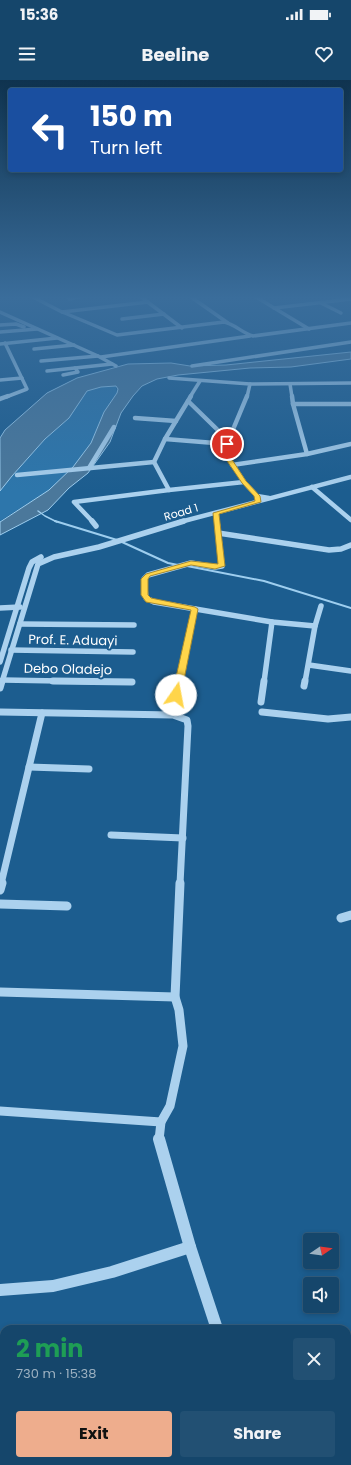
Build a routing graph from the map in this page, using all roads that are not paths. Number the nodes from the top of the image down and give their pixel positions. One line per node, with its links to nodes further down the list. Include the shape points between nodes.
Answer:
1 (14, 362): 8 (street)
2 (108, 362): 5 (street, via 114,365)
3 (221, 362): 4 (street)
4 (192, 366)
5 (75, 368): 6 (street); 7 (street, via 78,372)
6 (47, 371)
7 (63, 375)
8 (22, 378): 10 (street); 15 (street, via 27,390)
9 (169, 378): 11 (street)
10 (0, 380)
11 (200, 381): 13 (street); 16 (street)
12 (351, 383): 14 (street)
13 (250, 384): 14 (street); 23 (street)
14 (290, 384): 17 (street)
15 (0, 399)
16 (188, 401): 20 (street); 23 (street)
17 (293, 404): 18 (street); 25 (street)
18 (351, 404)
19 (135, 418): 20 (street)
20 (176, 422): 22 (street)
21 (114, 427): 28 (street)
22 (165, 439): 23 (street); 26 (street)
23 (228, 442): 27 (street, via 224,451)
24 (351, 444): 25 (street)
25 (307, 454): 27 (street)
26 (154, 462): 28 (street); 33 (street)
27 (232, 465): 31 (street)
28 (89, 468): 29 (street)
29 (17, 475)
30 (351, 477): 32 (street, Road 1)
31 (244, 482): 33 (street); 34 (street)
32 (312, 487): 35 (street, Road 1); 38 (street)
33 (169, 490): 39 (street, via 74,502)
34 (257, 496): 35 (street); 36 (street)
35 (271, 498): 36 (street, Road 1)
36 (258, 502): 37 (street, Road 1)
37 (216, 513): 40 (street); 42 (street, Road 1)
38 (351, 520)
39 (96, 526)
40 (218, 532): 41 (street, via 329,550 341,549); 47 (street, via 222,566 189,563 145,577 145,595 149,600)
41 (351, 544)
42 (97, 546): 44 (street, via 44,556 32,562); 45 (street, via 54,557 38,564)
43 (321, 606): 51 (street)
44 (17, 607): 45 (street); 46 (street); 54 (street)
45 (24, 607): 49 (street)
46 (0, 608)
47 (195, 609): 48 (street); 61 (street)
48 (272, 622): 51 (street); 62 (street)
49 (20, 624): 50 (street); 52 (street)
50 (134, 625)
51 (315, 626): 55 (street)
52 (11, 650): 53 (street, Prof. E. Aduayi); 57 (street)
53 (133, 652)
54 (0, 662)
55 (309, 665): 56 (street); 59 (street)
56 (351, 671)
57 (2, 680): 58 (street, Debo Oladejo); 60 (street)
58 (132, 682)
59 (304, 686)
60 (0, 688)
61 (176, 695)
62 (261, 702)
63 (0, 712): 65 (street)
64 (262, 712): 66 (street, via 328,719)
65 (42, 713): 67 (street); 70 (street, via 173,715 187,720)
66 (351, 717)
67 (29, 768): 68 (street); 71 (street)
68 (89, 769)
69 (111, 834): 70 (street)
70 (183, 838): 77 (street)
71 (0, 890)
72 (0, 904): 73 (street)
73 (67, 906)
74 (351, 916): 75 (street)
75 (341, 918)
76 (0, 992): 77 (street)
77 (175, 997): 79 (street, via 179,1010 182,1046 170,1106)
78 (0, 1112): 79 (street)
79 (161, 1122): 80 (street, via 159,1139)
80 (190, 1247): 81 (street, via 105,1274 53,1286); 82 (street)
81 (0, 1290)
82 (215, 1325)

